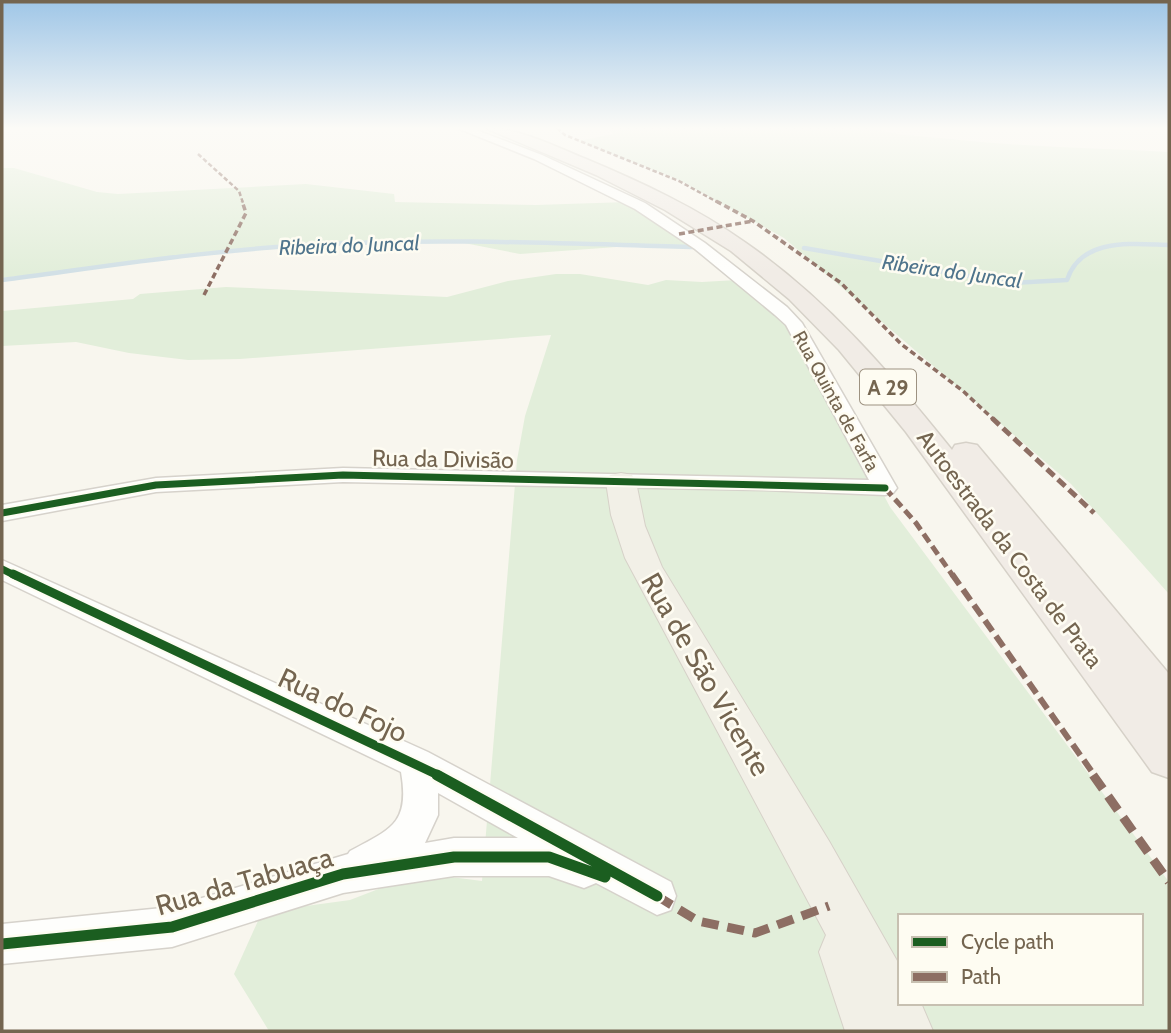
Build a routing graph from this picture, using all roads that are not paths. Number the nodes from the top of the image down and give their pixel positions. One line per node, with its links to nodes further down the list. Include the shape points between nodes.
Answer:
1 (578, 176): 5 (street, Rua Quinta de Farfa, via 640,206 700,246 793,323)
2 (612, 176): 9 (highway, Autoestrada da Costa de Prata / A 29, via 680,210 769,270 885,383)
3 (632, 176): 8 (highway, Autoestrada da Costa de Prata / A 29, via 727,227 831,305 906,379)
4 (621, 482): 5 (street, Rua da Divisão); 6 (street, Rua da Divisão, via 343,475 249,478 156,485); 11 (main road, Rua de São Vicente, via 630,532 646,568)
5 (885, 488)
6 (2, 513)
7 (2, 569): 10 (street, Rua do Fojo)
8 (1169, 706)
9 (1169, 757)
10 (416, 763): 12 (street, Rua da Tabuaça, via 424,793 421,818 400,844); 13 (street, Rua do Fojo)
11 (812, 858): 15 (main road, Rua de São Vicente); 16 (main road, Rua de São Vicente)
12 (344, 874): 13 (street, Rua da Tabuaça, via 454,857 549,857); 14 (street, Rua da Tabuaça, via 172,927)
13 (657, 896)
14 (2, 944)
15 (873, 1031)
16 (905, 1031)

